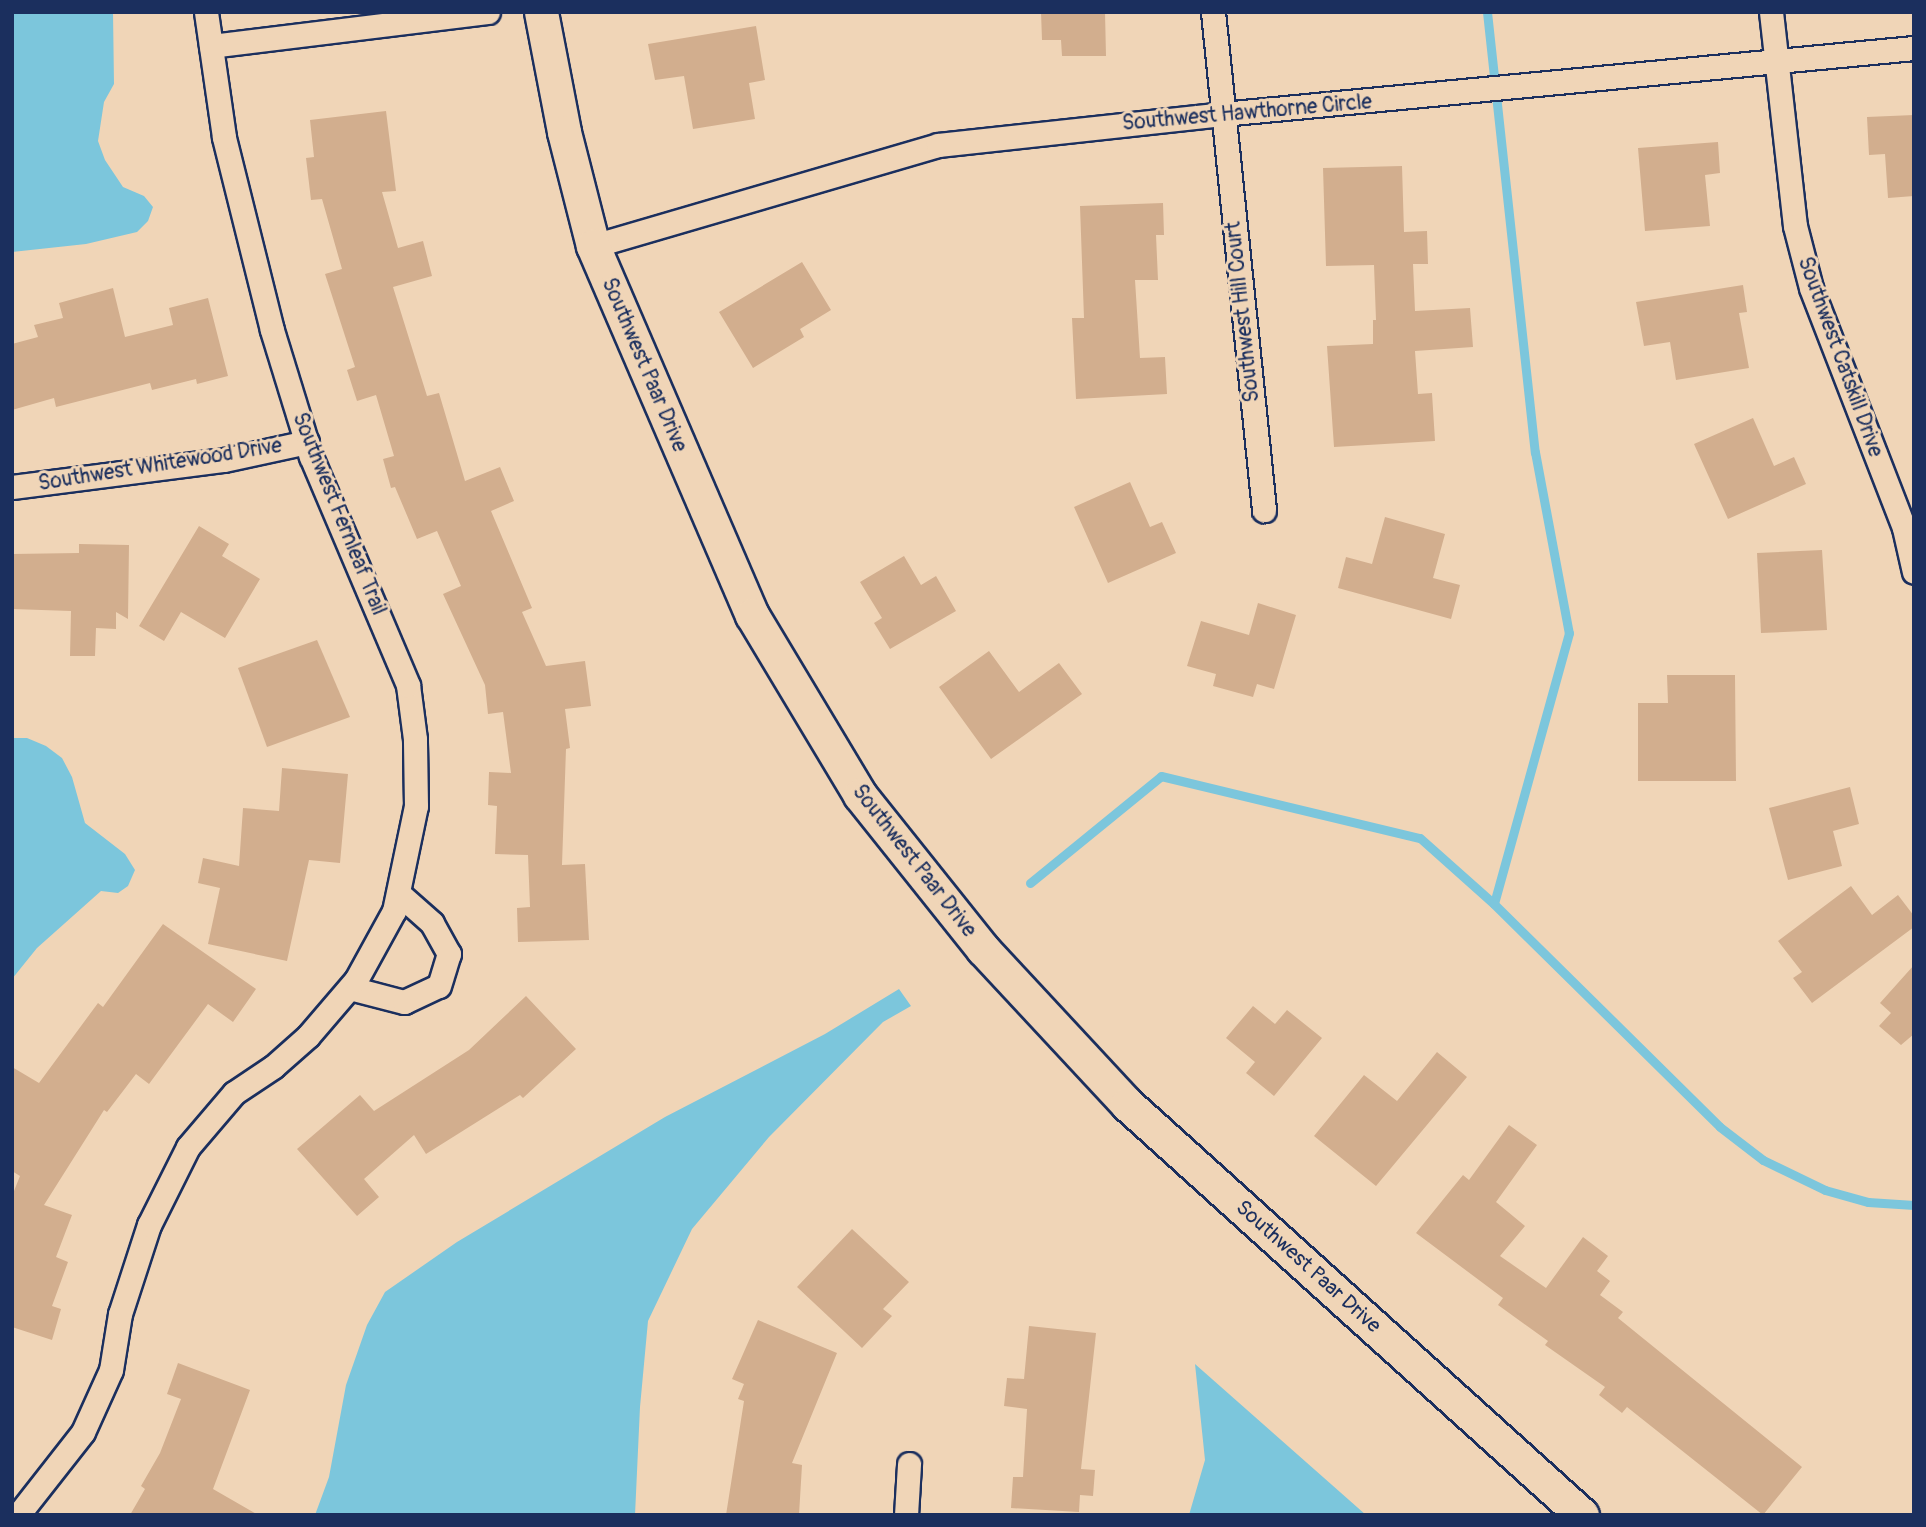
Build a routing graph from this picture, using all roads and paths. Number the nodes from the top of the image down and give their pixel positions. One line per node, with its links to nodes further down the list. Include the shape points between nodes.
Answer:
1 (206, 12): 6 (street, Southwest Fernleaf Trail)
2 (488, 12): 6 (street)
3 (541, 12): 10 (street, Southwest Paar Drive, via 564,132)
4 (1213, 12): 9 (street, Southwest Hill Court)
5 (1771, 12): 8 (street, Southwest Catskill Drive)
6 (211, 46): 11 (street, Southwest Fernleaf Trail, via 224,137 272,330)
7 (1914, 48): 8 (street, Southwest Hawthorne Circle)
8 (1776, 62): 9 (street, Southwest Hawthorne Circle); 14 (street, Southwest Catskill Drive, via 1795,226 1811,288 1905,528)
9 (1222, 114): 10 (street, Southwest Hawthorne Circle, via 938,145); 13 (street, Southwest Hill Court)
10 (593, 246): 20 (street, Southwest Paar Drive, via 752,614 860,795 983,950 1127,1104)
11 (307, 442): 12 (street, Southwest Whitewood Drive, via 224,460); 15 (street, Southwest Fernleaf Trail, via 408,685 416,806)
12 (12, 487)
13 (1264, 510)
14 (1914, 572)
15 (398, 893): 16 (street, Southwest Fernleaf Trail, via 394,911); 16 (street, via 432,923 449,954 439,986 404,1002)
16 (350, 988): 18 (street, Southwest Fernleaf Trail, via 309,1036 234,1093 188,1147 149,1225 120,1314 111,1370 83,1433)
17 (909, 1464): 19 (street)
18 (18, 1515)
19 (906, 1515)
20 (1582, 1515)

